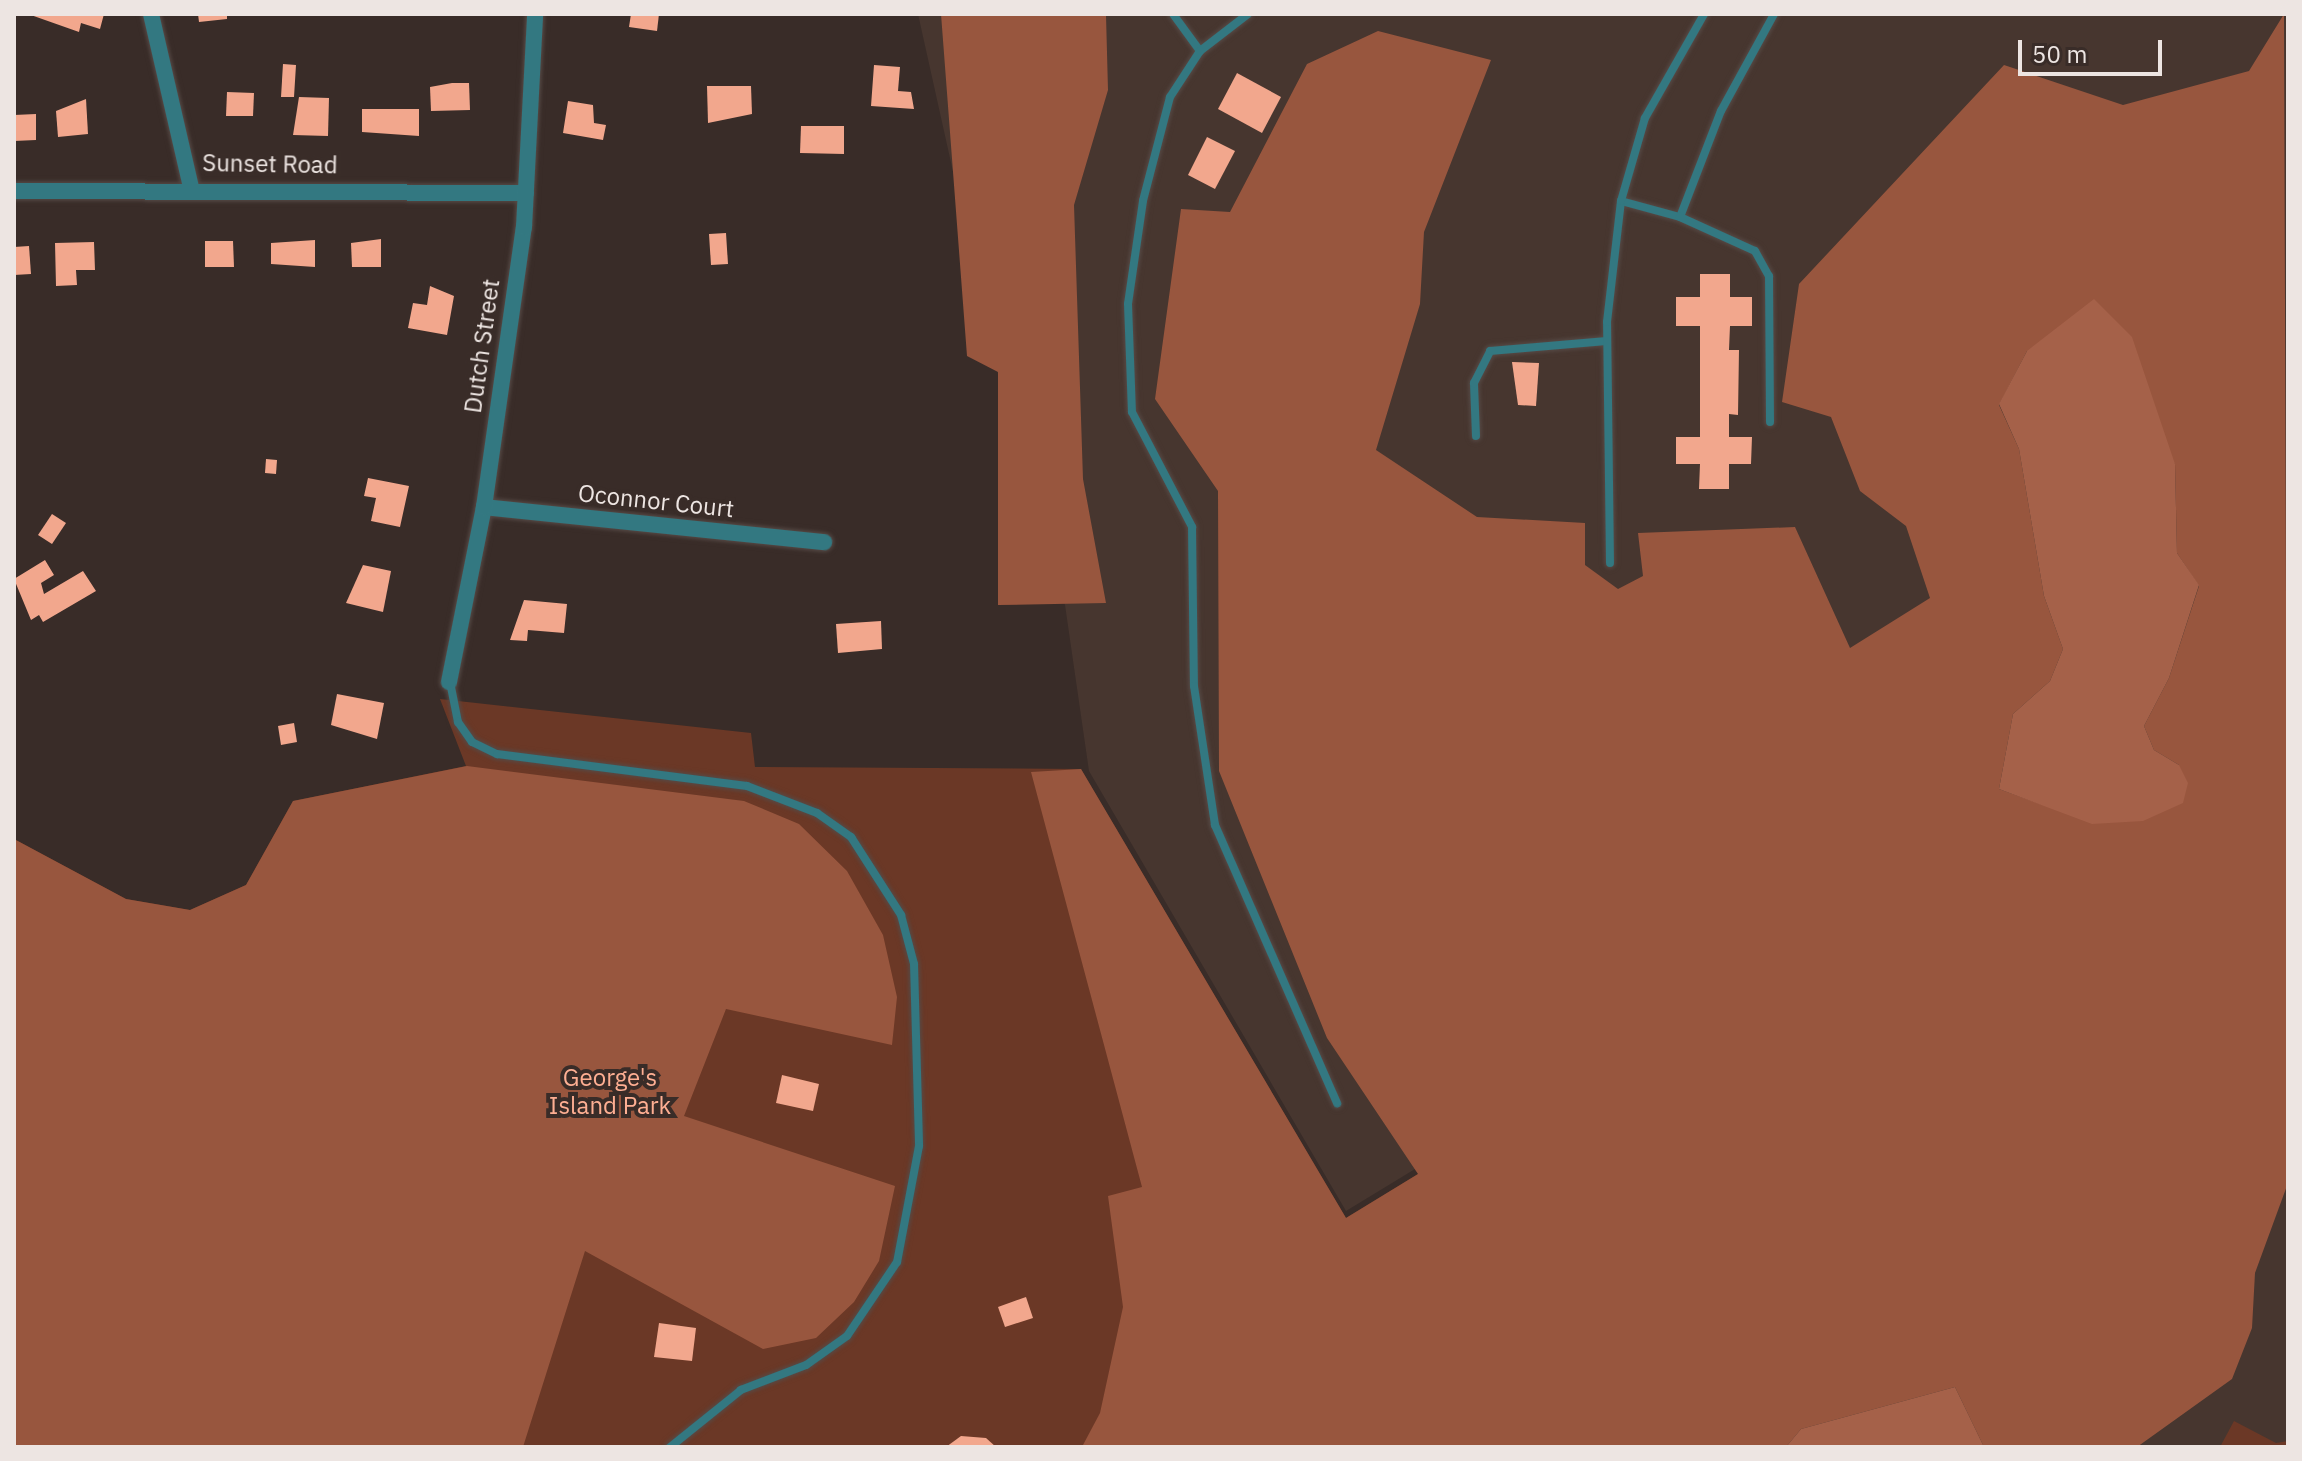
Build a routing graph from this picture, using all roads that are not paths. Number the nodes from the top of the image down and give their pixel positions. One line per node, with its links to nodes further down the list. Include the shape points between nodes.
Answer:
1 (151, 14): 8 (street)
2 (535, 14): 10 (street, Dutch Street)
3 (1173, 14): 7 (lane)
4 (1248, 14): 7 (lane)
5 (1704, 14): 11 (lane, via 1645,118)
6 (1774, 14): 12 (lane, via 1721,111)
7 (1200, 51): 20 (lane, via 1170,97 1143,201 1128,304 1132,412 1192,527 1194,686 1215,825)
8 (191, 187): 9 (street, Sunset Road); 10 (street, Sunset Road)
9 (14, 191)
10 (526, 193): 16 (street, Dutch Street)
11 (1621, 201): 12 (lane); 13 (lane)
12 (1680, 217): 14 (lane, via 1755,251 1769,276)
13 (1607, 341): 15 (lane, via 1490,351 1474,383); 18 (lane)
14 (1770, 422)
15 (1476, 436)
16 (484, 507): 17 (street, Oconnor Court); 19 (street, Dutch Street)
17 (824, 542)
18 (1610, 563)
19 (449, 682): 21 (lane, via 458,722 472,742 497,754 747,786 817,813 851,837 901,915 914,964 919,1146 897,1262 847,1336 806,1365 741,1390 694,1420)
20 (1337, 1103)
21 (670, 1447)

